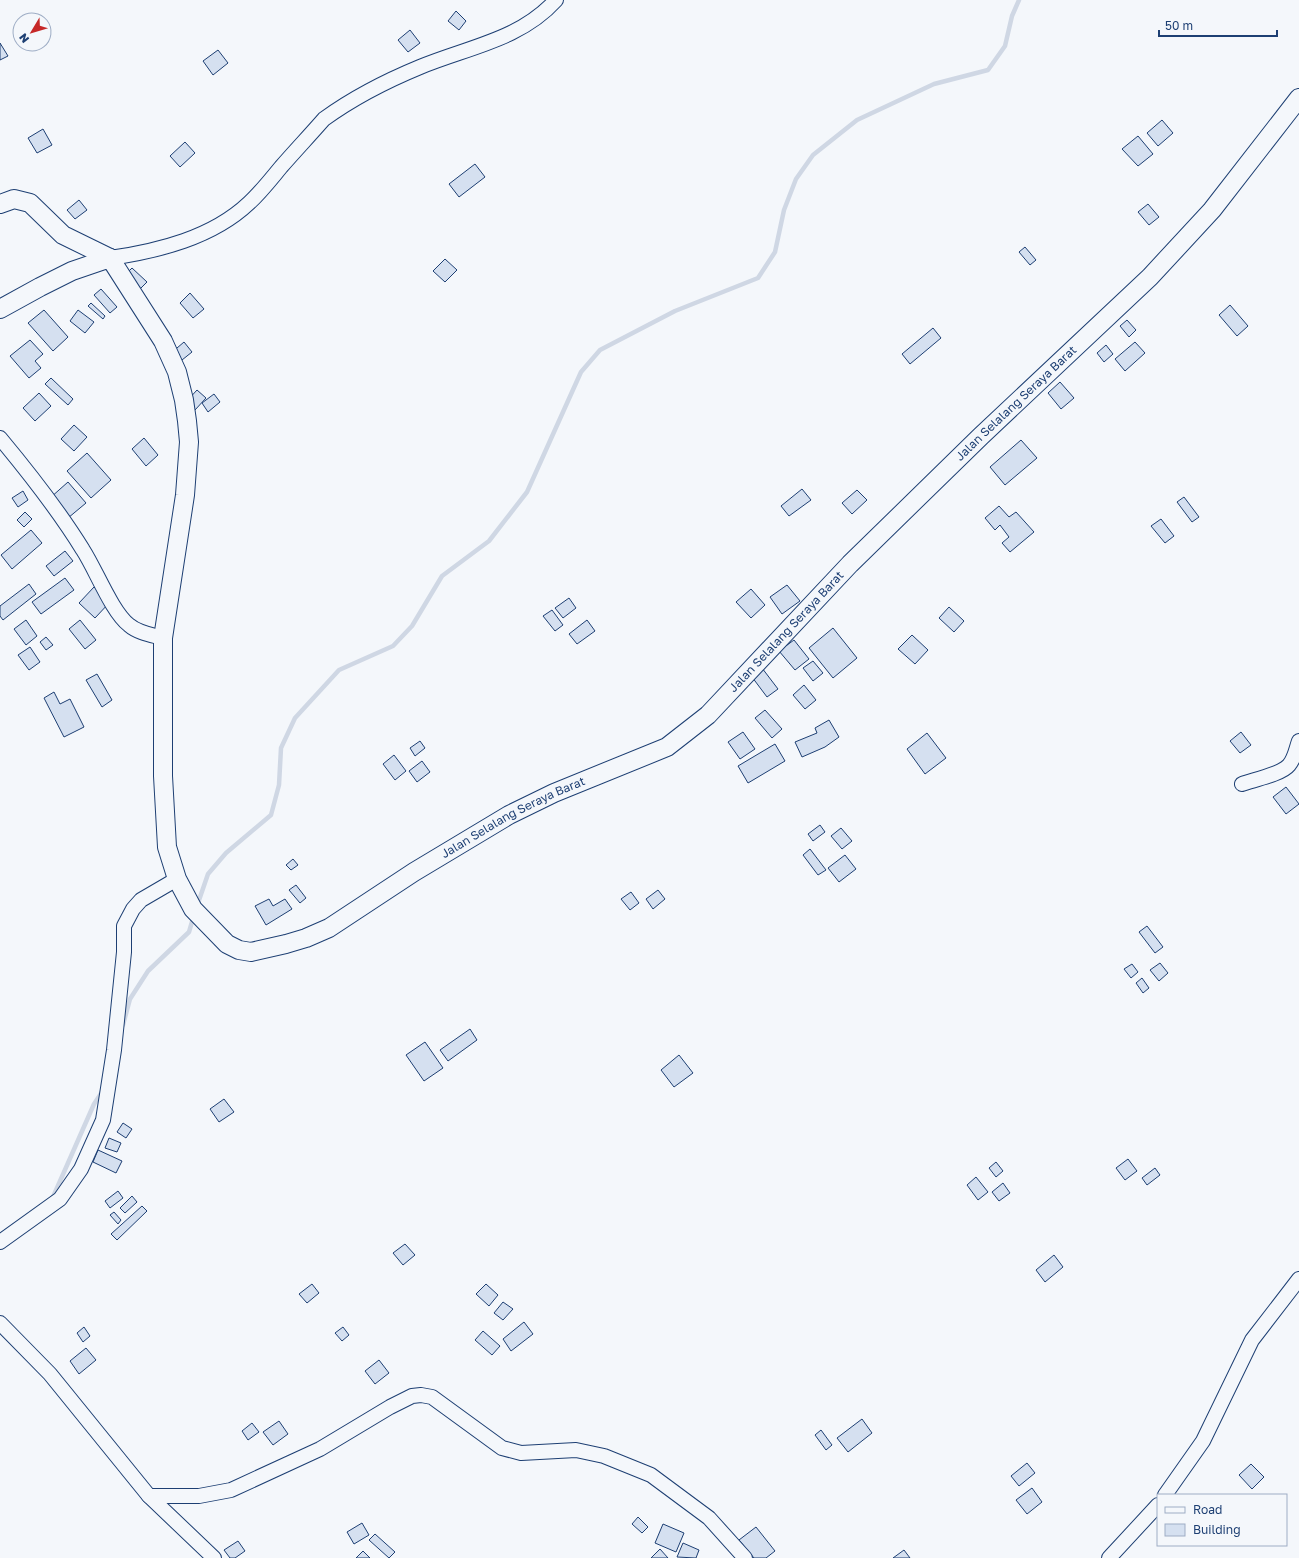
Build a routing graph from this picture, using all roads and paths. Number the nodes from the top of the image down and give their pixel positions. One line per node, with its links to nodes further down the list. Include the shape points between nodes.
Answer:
1 (556, 0): 4 (street, via 530,24 493,41 421,67 361,95 338,109 324,120 248,204 214,228 155,249)
2 (1299, 98): 10 (street, Jalan Selalang Seraya Barat, via 1212,210 1150,277 850,564 708,715 667,747 554,793 509,815 414,872 329,928 286,944 252,952 239,950 227,944 193,909)
3 (0, 204): 4 (street, via 14,199 30,202 63,235)
4 (110, 258): 5 (street, via 72,271); 7 (street, Jalan Selalang Seraya Barat, via 163,340 177,372 184,400 189,442 188,464)
5 (0, 309)
6 (0, 438): 7 (street, via 70,528 118,613 140,632)
7 (163, 638): 10 (street, Jalan Selalang Seraya Barat, via 163,776 167,847)
8 (1299, 741): 9 (street, via 1289,765 1282,770)
9 (1242, 784)
10 (177, 879): 11 (street, via 142,900 133,909 124,926 124,952 114,1050 103,1120 82,1169 60,1199)
11 (0, 1242)
12 (1299, 1279): 14 (street, via 1252,1340 1203,1441)
13 (0, 1323): 15 (street, via 50,1374)
14 (1166, 1494)
15 (149, 1496): 17 (street); 18 (street, via 199,1496 231,1490 320,1450 390,1407 412,1396 421,1395 432,1397 502,1448 521,1453 576,1450 604,1456 651,1475 709,1518)
16 (1157, 1506): 19 (street)
17 (214, 1558)
18 (745, 1558)
19 (1109, 1558)

